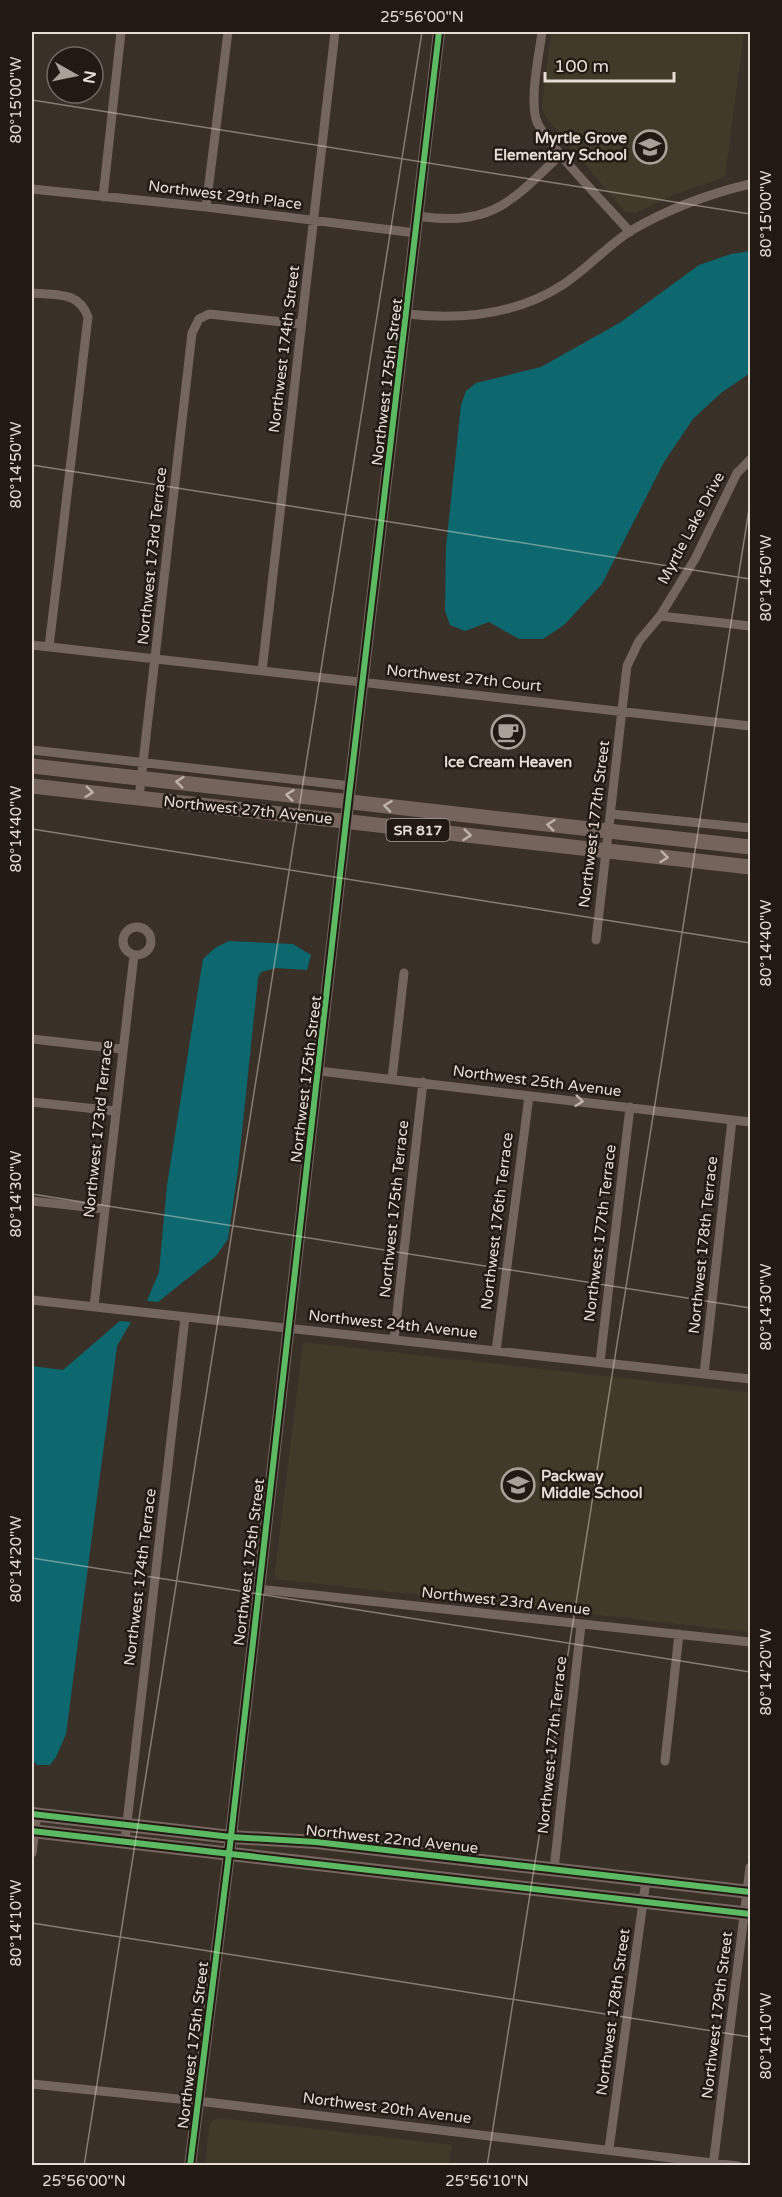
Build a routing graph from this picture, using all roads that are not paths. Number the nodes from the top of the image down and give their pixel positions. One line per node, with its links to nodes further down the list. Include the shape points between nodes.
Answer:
1 (121, 32): 9 (street)
2 (228, 32): 10 (street)
3 (335, 32): 12 (street, Northwest 174th Street)
4 (440, 32): 11 (street, Northwest 175th Street)
5 (542, 32): 6 (street, via 534,106 536,121)
6 (561, 154): 11 (street, via 523,190 491,212 463,218); 13 (street)
7 (750, 184): 13 (street, via 674,208)
8 (32, 189): 9 (street, Northwest 29th Place)
9 (103, 197): 10 (street, Northwest 29th Place)
10 (206, 207): 12 (street, Northwest 29th Place)
11 (418, 216): 14 (street, Northwest 175th Street)
12 (314, 221): 14 (street, Northwest 29th Place); 17 (street, Northwest 174th Street)
13 (630, 232): 16 (street, via 564,284 530,302 469,317)
14 (416, 233): 16 (street, Northwest 175th Street)
15 (32, 293): 22 (street, via 73,297 84,304 88,317)
16 (406, 314): 25 (street, Northwest 175th Street)
17 (302, 324): 23 (street, Northwest 173rd Terrace, via 220,313 199,318 192,333); 24 (street, Northwest 174th Street)
18 (750, 460): 19 (street, Myrtle Lake Drive, via 737,473)
19 (660, 616): 20 (street); 26 (street, Myrtle Lake Drive, via 627,666)
20 (750, 626)
21 (32, 645): 22 (street, Northwest 27th Court)
22 (49, 647): 23 (street, Northwest 27th Court)
23 (156, 658): 24 (street, Northwest 27th Court); 29 (street, Northwest 173rd Terrace)
24 (262, 671): 25 (street, Northwest 27th Court)
25 (364, 681): 26 (street, Northwest 27th Court); 33 (street, Northwest 175th Street)
26 (622, 711): 27 (street, Northwest 27th Court); 35 (street, Northwest 177th Street)
27 (750, 726)
28 (32, 750): 29 (street)
29 (143, 762): 31 (street, Northwest 173rd Terrace); 33 (street)
30 (32, 766): 31 (main road, Northwest 27th Avenue / SR 817)
31 (141, 778): 33 (main road, Northwest 27th Avenue / SR 817, one-way to 31); 34 (street, Northwest 173rd Terrace)
32 (32, 786): 34 (main road, Northwest 27th Avenue / SR 817, one-way to 34)
33 (350, 793): 36 (street, Northwest 175th Street); 38 (main road, Northwest 27th Avenue / SR 817, one-way to 33)
34 (139, 798): 36 (main road, Northwest 27th Avenue / SR 817)
35 (611, 814): 37 (street); 38 (street, Northwest 177th Street)
36 (346, 821): 40 (main road, Northwest 27th Avenue / SR 817, one-way to 40); 47 (street, Northwest 175th Street)
37 (750, 828)
38 (609, 831): 39 (main road, Northwest 27th Avenue / SR 817); 40 (street, Northwest 177th Street)
39 (750, 847)
40 (606, 850): 41 (main road, Northwest 27th Avenue / SR 817, one-way to 41); 42 (street, Northwest 177th Street)
41 (750, 867)
42 (596, 940)
43 (134, 955): 46 (street, Northwest 173rd Terrace)
44 (404, 973): 48 (street)
45 (32, 1039): 46 (street)
46 (121, 1049): 53 (street, Northwest 173rd Terrace)
47 (319, 1071): 48 (street, Northwest 25th Avenue); 61 (street, Northwest 175th Street)
48 (392, 1079): 49 (street, Northwest 25th Avenue)
49 (423, 1082): 50 (street, Northwest 25th Avenue); 62 (street, Northwest 175th Terrace)
50 (528, 1096): 52 (street, Northwest 25th Avenue, one-way to 52); 63 (street, Northwest 176th Terrace)
51 (32, 1102): 53 (street)
52 (630, 1107): 54 (street, Northwest 25th Avenue); 64 (street, Northwest 177th Terrace)
53 (115, 1111): 57 (street, Northwest 173rd Terrace)
54 (732, 1120): 55 (street, Northwest 25th Avenue); 65 (street, Northwest 178th Terrace)
55 (750, 1122)
56 (32, 1200): 57 (street)
57 (105, 1209): 59 (street, Northwest 173rd Terrace)
58 (32, 1300): 59 (street, Northwest 24th Avenue)
59 (94, 1306): 60 (street, Northwest 24th Avenue)
60 (185, 1317): 61 (street, Northwest 24th Avenue); 73 (street, Northwest 174th Terrace)
61 (289, 1328): 62 (street, Northwest 24th Avenue); 67 (street, Northwest 175th Street)
62 (394, 1340): 63 (street, Northwest 24th Avenue)
63 (496, 1351): 64 (street, Northwest 24th Avenue)
64 (600, 1362): 65 (street, Northwest 24th Avenue)
65 (704, 1374): 66 (street, Northwest 24th Avenue)
66 (750, 1379)
67 (258, 1589): 68 (street, Northwest 23rd Avenue); 75 (street, Northwest 175th Street)
68 (581, 1625): 69 (street, Northwest 23rd Avenue); 80 (street, Northwest 177th Terrace)
69 (679, 1634): 70 (street, Northwest 23rd Avenue); 71 (street)
70 (750, 1642)
71 (665, 1761)
72 (34, 1814): 73 (main road, Northwest 22nd Avenue); 74 (street)
73 (127, 1825): 75 (main road, Northwest 22nd Avenue); 76 (street, Northwest 174th Terrace)
74 (33, 1831): 76 (main road); 77 (street)
75 (231, 1837): 78 (street, Northwest 175th Street); 80 (main road, Northwest 22nd Avenue, via 316,1842)
76 (125, 1840): 78 (main road)
77 (32, 1853)
78 (229, 1854): 83 (main road); 86 (street, Northwest 175th Street)
79 (750, 1867): 82 (street, Northwest 179th Street)
80 (554, 1869): 81 (main road, Northwest 22nd Avenue)
81 (646, 1880): 82 (main road, Northwest 22nd Avenue); 83 (street, Northwest 178th Street)
82 (749, 1892): 84 (street, Northwest 179th Street)
83 (644, 1901): 84 (main road); 87 (street, Northwest 178th Street)
84 (748, 1913): 88 (street, Northwest 179th Street)
85 (32, 2084): 86 (street, Northwest 20th Avenue)
86 (198, 2101): 87 (street, Northwest 20th Avenue); 89 (street, Northwest 175th Street)
87 (609, 2149): 88 (street, Northwest 20th Avenue)
88 (713, 2164): 90 (street, Northwest 20th Avenue)
89 (190, 2166)
90 (738, 2166)

